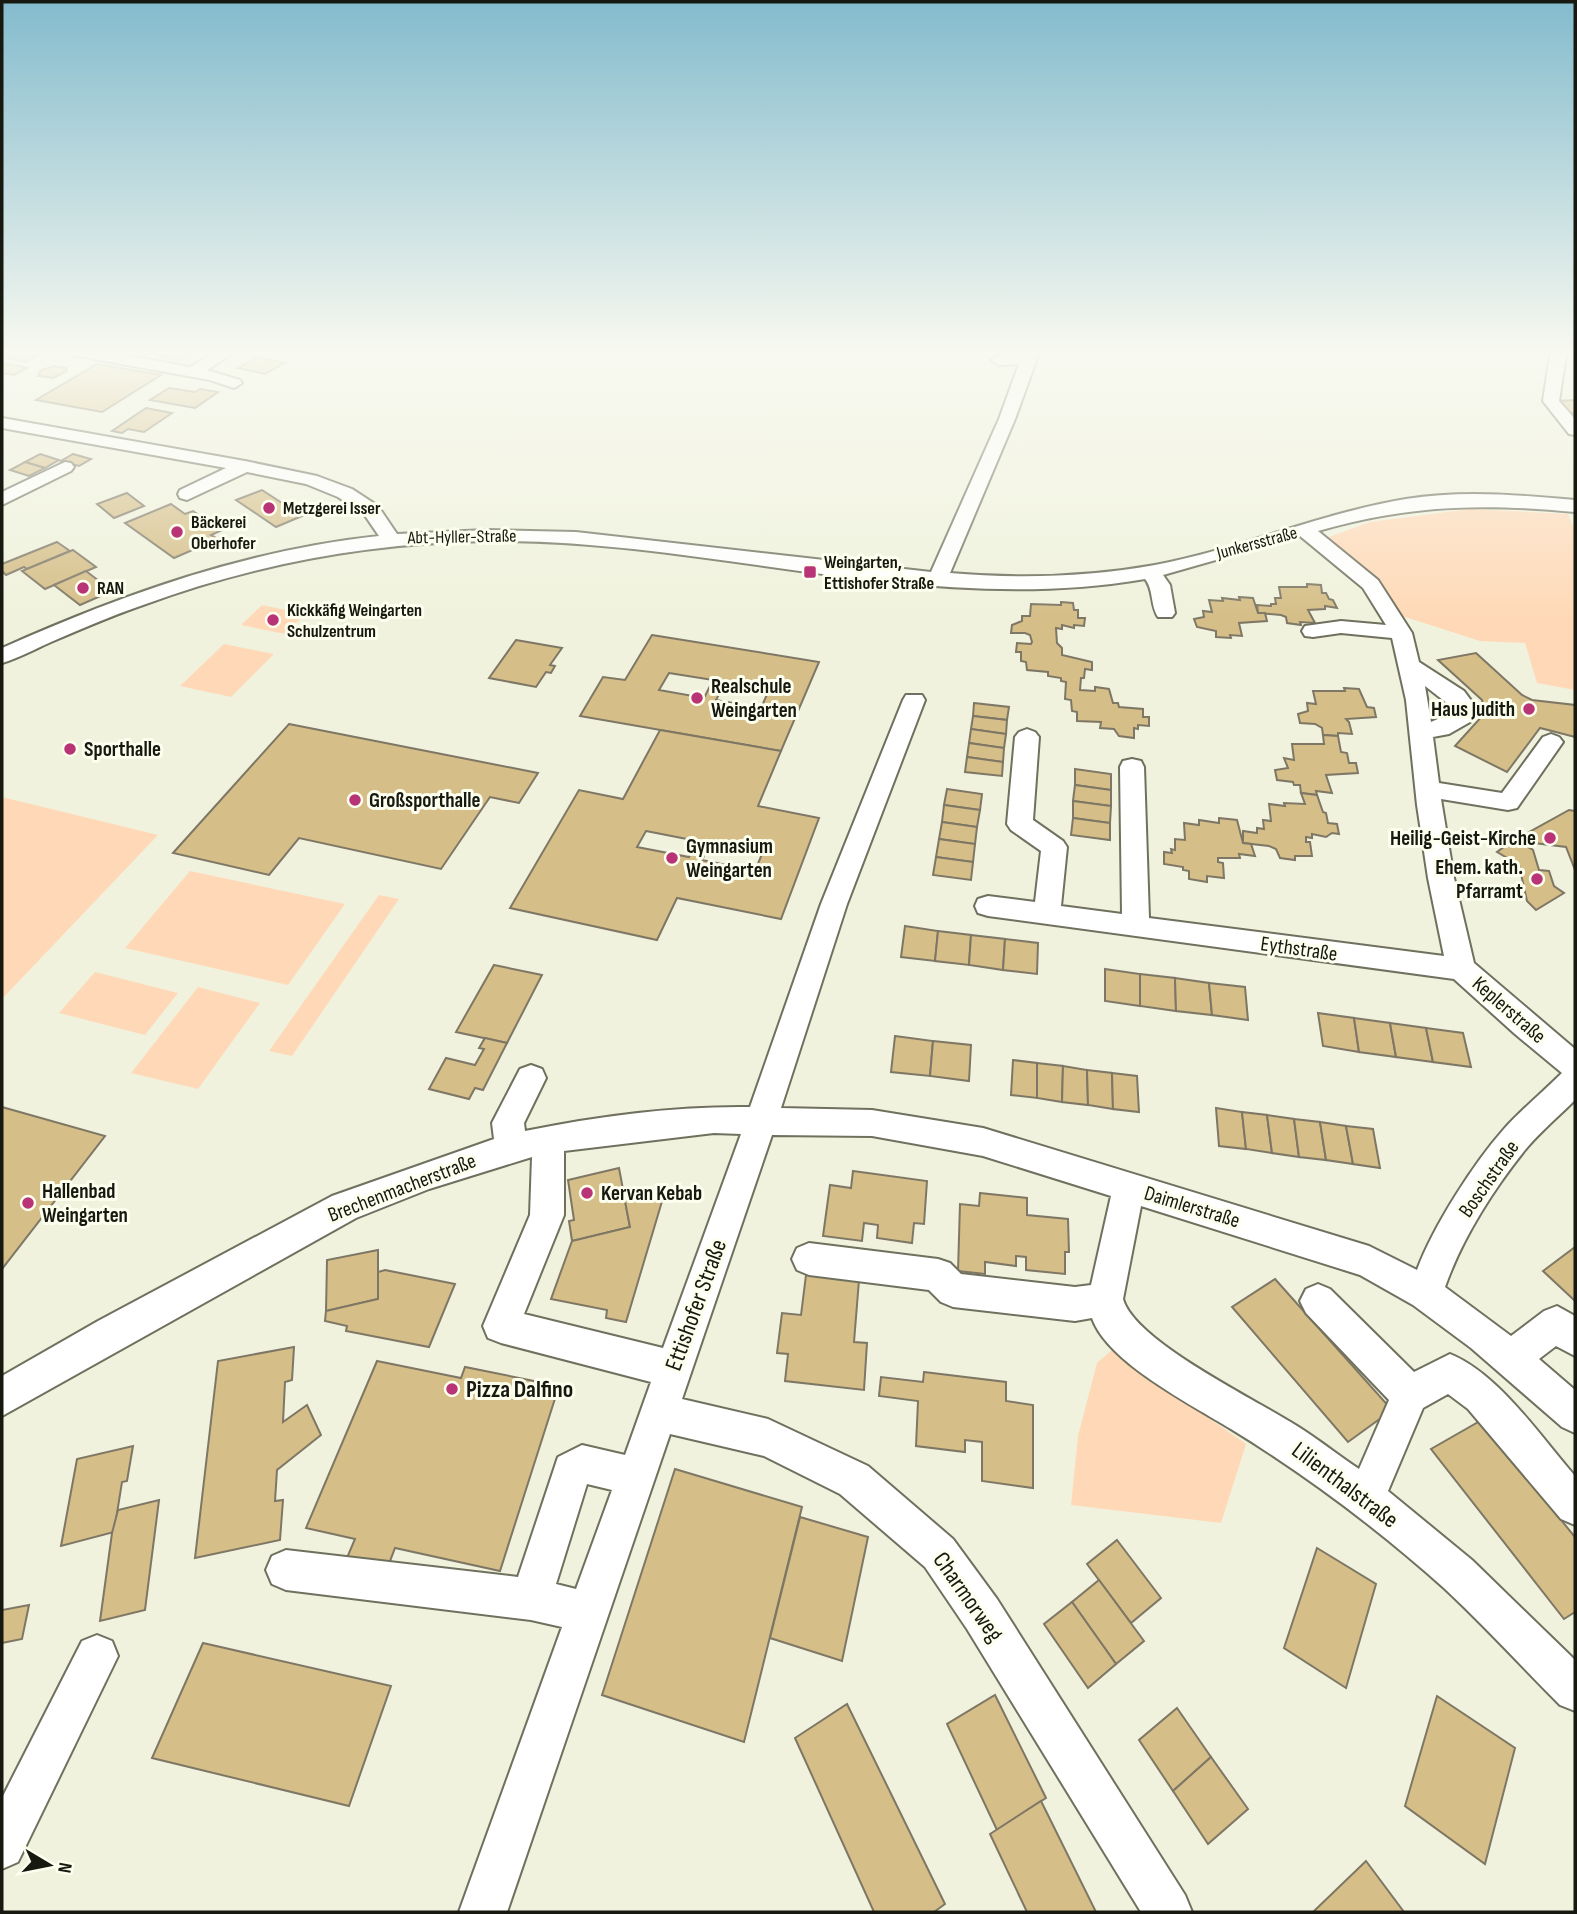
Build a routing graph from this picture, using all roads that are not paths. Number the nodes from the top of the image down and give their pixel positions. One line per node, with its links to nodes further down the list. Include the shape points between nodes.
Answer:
1 (94, 439): 3 (street)
2 (998, 439): 11 (street)
3 (245, 466): 5 (street); 9 (street, via 311,480 345,493 371,510)
4 (65, 467): 6 (street)
5 (187, 494)
6 (2, 499)
7 (1575, 506): 8 (street, Junkersstraße, via 1448,500 1384,509)
8 (1304, 530): 10 (street, Junkersstraße); 14 (street, Keplerstraße, via 1371,584)
9 (391, 539): 11 (street, Abt-Hyller-Straße, via 521,535 617,541); 15 (street, Abt-Hyller-Straße, via 267,561 155,592)
10 (1149, 571): 11 (street, Junkersstraße, via 1075,582); 12 (street, via 1160,585)
11 (938, 578)
12 (1165, 613)
13 (1313, 631): 14 (street, via 1340,626)
14 (1401, 633): 16 (street, Keplerstraße)
15 (2, 656)
16 (1411, 667): 18 (street, Keplerstraße); 18 (street, via 1456,695 1464,706 1462,717 1441,729)
17 (914, 700): 30 (street, Ettishofer Straße, via 834,904)
18 (1420, 730): 22 (street, Keplerstraße)
19 (1027, 737): 24 (street, via 1020,824 1054,847)
20 (1551, 742): 22 (street, via 1508,802)
21 (1132, 767): 25 (street)
22 (1427, 789): 26 (street, Keplerstraße)
23 (988, 906): 24 (street, Eythstraße)
24 (1046, 914): 25 (street, Eythstraße)
25 (1136, 927): 26 (street, Eythstraße)
26 (1461, 968): 27 (street, Keplerstraße)
27 (1575, 1066)
28 (531, 1078): 32 (street, via 508,1124)
29 (1575, 1080): 35 (street, Boschstraße, via 1515,1139 1495,1166 1442,1248)
30 (760, 1122): 31 (street, Brechenmacherstraße, via 714,1120); 33 (street, Daimlerstraße, via 872,1123 971,1140); 40 (street, Ettishofer Straße)
31 (548, 1140): 32 (street, Brechenmacherstraße); 40 (street, via 547,1215 501,1326)
32 (511, 1147): 42 (street, Brechenmacherstraße, via 344,1207)
33 (1129, 1188): 35 (street, Daimlerstraße, via 1369,1262); 36 (street)
34 (809, 1259): 36 (street, via 938,1275 953,1290 1075,1304)
35 (1425, 1293): 39 (street, Daimlerstraße)
36 (1105, 1299): 46 (street, Lilienthalstraße, via 1111,1321 1153,1360 1285,1440)
37 (1318, 1301): 41 (street)
38 (1575, 1339): 39 (street, via 1557,1323)
39 (1511, 1359): 44 (street, Daimlerstraße)
40 (673, 1369): 43 (street, Ettishofer Straße)
41 (1410, 1395): 46 (street); 47 (street, via 1450,1372 1481,1396)
42 (2, 1397)
43 (658, 1412): 45 (street, Ettishofer Straße); 55 (street, Charmorweg, via 768,1438 855,1480 939,1553)
44 (1575, 1414)
45 (636, 1477): 49 (street, via 582,1464 572,1471); 50 (street, Ettishofer Straße)
46 (1366, 1498): 52 (street, Lilienthalstraße, via 1458,1574)
47 (1575, 1505)
48 (286, 1570): 49 (street)
49 (531, 1600): 50 (street)
50 (589, 1613): 54 (street, Ettishofer Straße)
51 (97, 1656): 53 (street)
52 (1575, 1690)
53 (2, 1846)
54 (483, 1912)
55 (1168, 1912)

